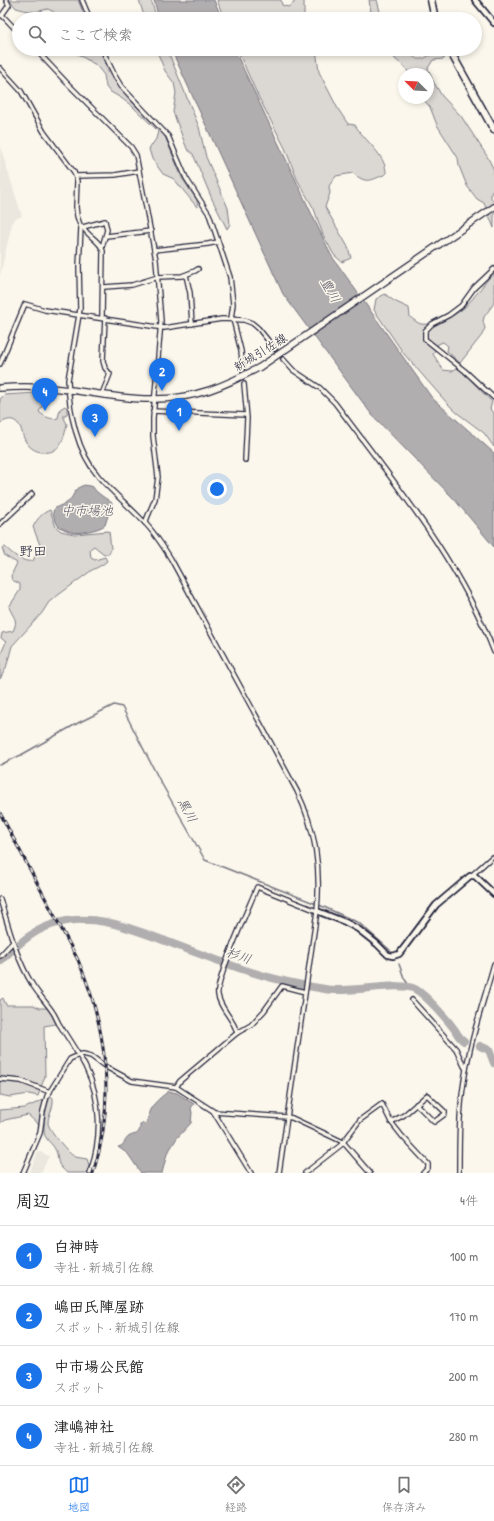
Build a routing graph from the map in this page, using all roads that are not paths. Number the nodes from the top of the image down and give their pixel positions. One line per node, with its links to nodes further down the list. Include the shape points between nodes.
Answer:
1 (6, 0): 7 (street, via 9,5)
2 (82, 0): 5 (street)
3 (431, 0): 6 (highway)
4 (475, 0): 8 (street)
5 (87, 12)
6 (434, 12)
7 (1, 16): 9 (street)
8 (494, 23)
9 (12, 26)
10 (41, 56): 15 (street, via 131,147)
11 (105, 56): 21 (street, via 121,86 168,136 186,178 208,214)
12 (453, 56): 14 (highway)
13 (0, 68): 16 (street, via 21,91 44,132)
14 (494, 130)
15 (140, 171): 16 (street); 19 (street)
16 (76, 176): 18 (street, via 77,216)
17 (494, 207): 43 (main road, 新城引佐線, via 260,367 217,388 176,398)
18 (82, 227): 20 (street, via 105,221); 22 (street); 29 (street)
19 (151, 230): 20 (street); 23 (street)
20 (106, 236): 22 (street)
21 (218, 242): 23 (street); 31 (street, via 230,277)
22 (102, 247): 28 (street)
23 (154, 250): 27 (street)
24 (198, 269): 26 (street)
25 (494, 270): 42 (street, via 474,288 462,306 425,331 425,339)
26 (186, 275): 27 (street); 32 (street)
27 (158, 277): 28 (street, via 132,285); 33 (street)
28 (104, 287): 30 (street)
29 (79, 315): 30 (street); 36 (street, via 25,304); 40 (street, via 68,380)
30 (103, 318): 33 (street); 41 (street, via 103,361 110,374)
31 (232, 319): 32 (street); 34 (street, via 252,323); 37 (street, via 241,351)
32 (192, 324): 33 (street)
33 (161, 328): 43 (street)
34 (275, 349)
35 (283, 359): 50 (street, via 335,403 417,515 470,599)
36 (0, 364)
37 (243, 370)
38 (244, 384): 45 (street)
39 (0, 388): 40 (main road, 新城引佐線, via 27,386)
40 (69, 390): 41 (main road, 新城引佐線); 48 (street, via 75,426 85,455 98,477)
41 (102, 394): 43 (main road, 新城引佐線)
42 (494, 398)
43 (154, 400): 44 (street)
44 (153, 411): 45 (street); 48 (street, via 158,477 155,499)
45 (246, 415): 46 (street)
46 (245, 460)
47 (32, 494): 49 (street)
48 (145, 523): 55 (street, via 175,566 262,723 305,808 318,861)
49 (0, 524)
50 (494, 652)
51 (492, 857): 52 (street)
52 (472, 875): 53 (street); 55 (street, via 436,904 396,956 388,955 368,936 350,925)
53 (494, 894)
54 (0, 899): 56 (street)
55 (317, 910): 61 (street); 63 (street, via 257,887 217,990)
56 (5, 916): 57 (street); 58 (street)
57 (0, 917)
58 (13, 944): 59 (street); 64 (street, via 32,984 52,1011)
59 (0, 956)
60 (494, 964): 65 (street)
61 (305, 991): 63 (street, via 282,986 251,1025); 71 (street)
62 (412, 1000): 65 (street, via 456,1050)
63 (237, 1034): 67 (street)
64 (78, 1055): 67 (street, via 91,1056 132,1081); 68 (street, via 66,1064); 75 (street, via 95,1091 100,1123)
65 (466, 1069): 81 (street, via 460,1121)
66 (0, 1078): 68 (street, via 22,1081)
67 (176, 1087): 70 (street)
68 (50, 1092): 74 (street, via 43,1111 40,1133)
69 (416, 1104): 69 (street, via 429,1095 445,1114 434,1122); 72 (street)
70 (214, 1112): 71 (street); 76 (street)
71 (287, 1117): 73 (street); 77 (street)
72 (391, 1122): 73 (street, via 382,1104 360,1120); 80 (street, via 428,1164)
73 (343, 1142): 78 (street); 79 (street)
74 (23, 1173)
75 (90, 1173)
76 (251, 1173)
77 (279, 1173)
78 (305, 1173)
79 (370, 1173)
80 (423, 1173)
81 (459, 1173)

